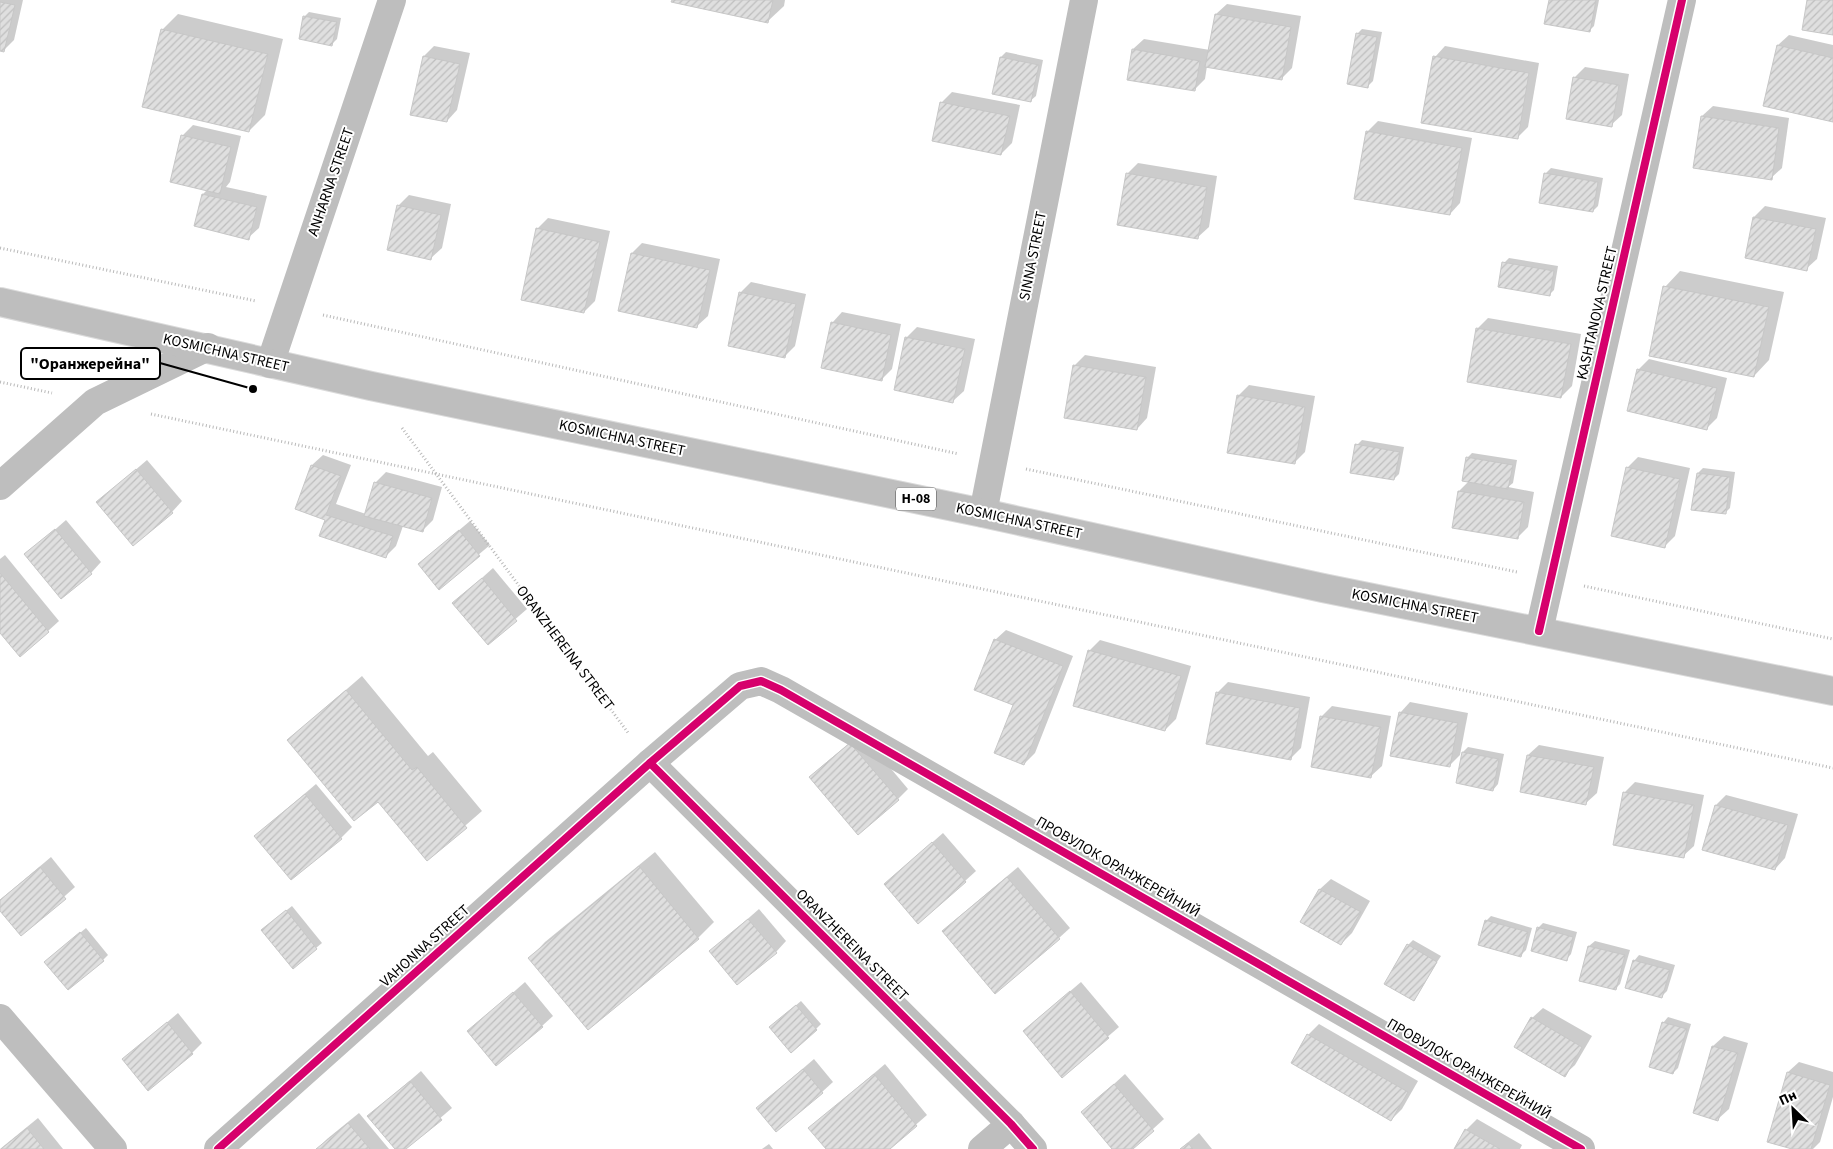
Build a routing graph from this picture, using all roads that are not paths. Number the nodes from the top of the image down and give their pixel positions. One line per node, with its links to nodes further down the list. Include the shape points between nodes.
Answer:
1 (392, 0): 6 (street, ANHARNA STREET)
2 (1084, 0): 8 (street, SINNA STREET)
3 (1682, 0): 9 (street, KASHTANOVA STREET)
4 (0, 302): 5 (street, KOSMICHNA STREET / Н-08)
5 (208, 347): 6 (street, KOSMICHNA STREET / Н-08); 7 (street, via 95,402)
6 (270, 364): 8 (street, KOSMICHNA STREET / Н-08)
7 (0, 486)
8 (983, 513): 9 (street, KOSMICHNA STREET / Н-08, via 1323,588)
9 (1539, 631): 10 (street, KOSMICHNA STREET / Н-08)
10 (1833, 691)
11 (650, 763): 13 (street, ORANZHEREINA STREET); 15 (street, VAHONNA STREET); 18 (street, ПРОВУЛОК ОРАНЖЕРЕЙНИЙ, via 740,686 761,681)
12 (0, 1018): 14 (street)
13 (1011, 1124): 16 (street); 17 (street, ORANZHEREINA STREET)
14 (114, 1149)
15 (218, 1149)
16 (982, 1149)
17 (1033, 1149)
18 (1581, 1149)

